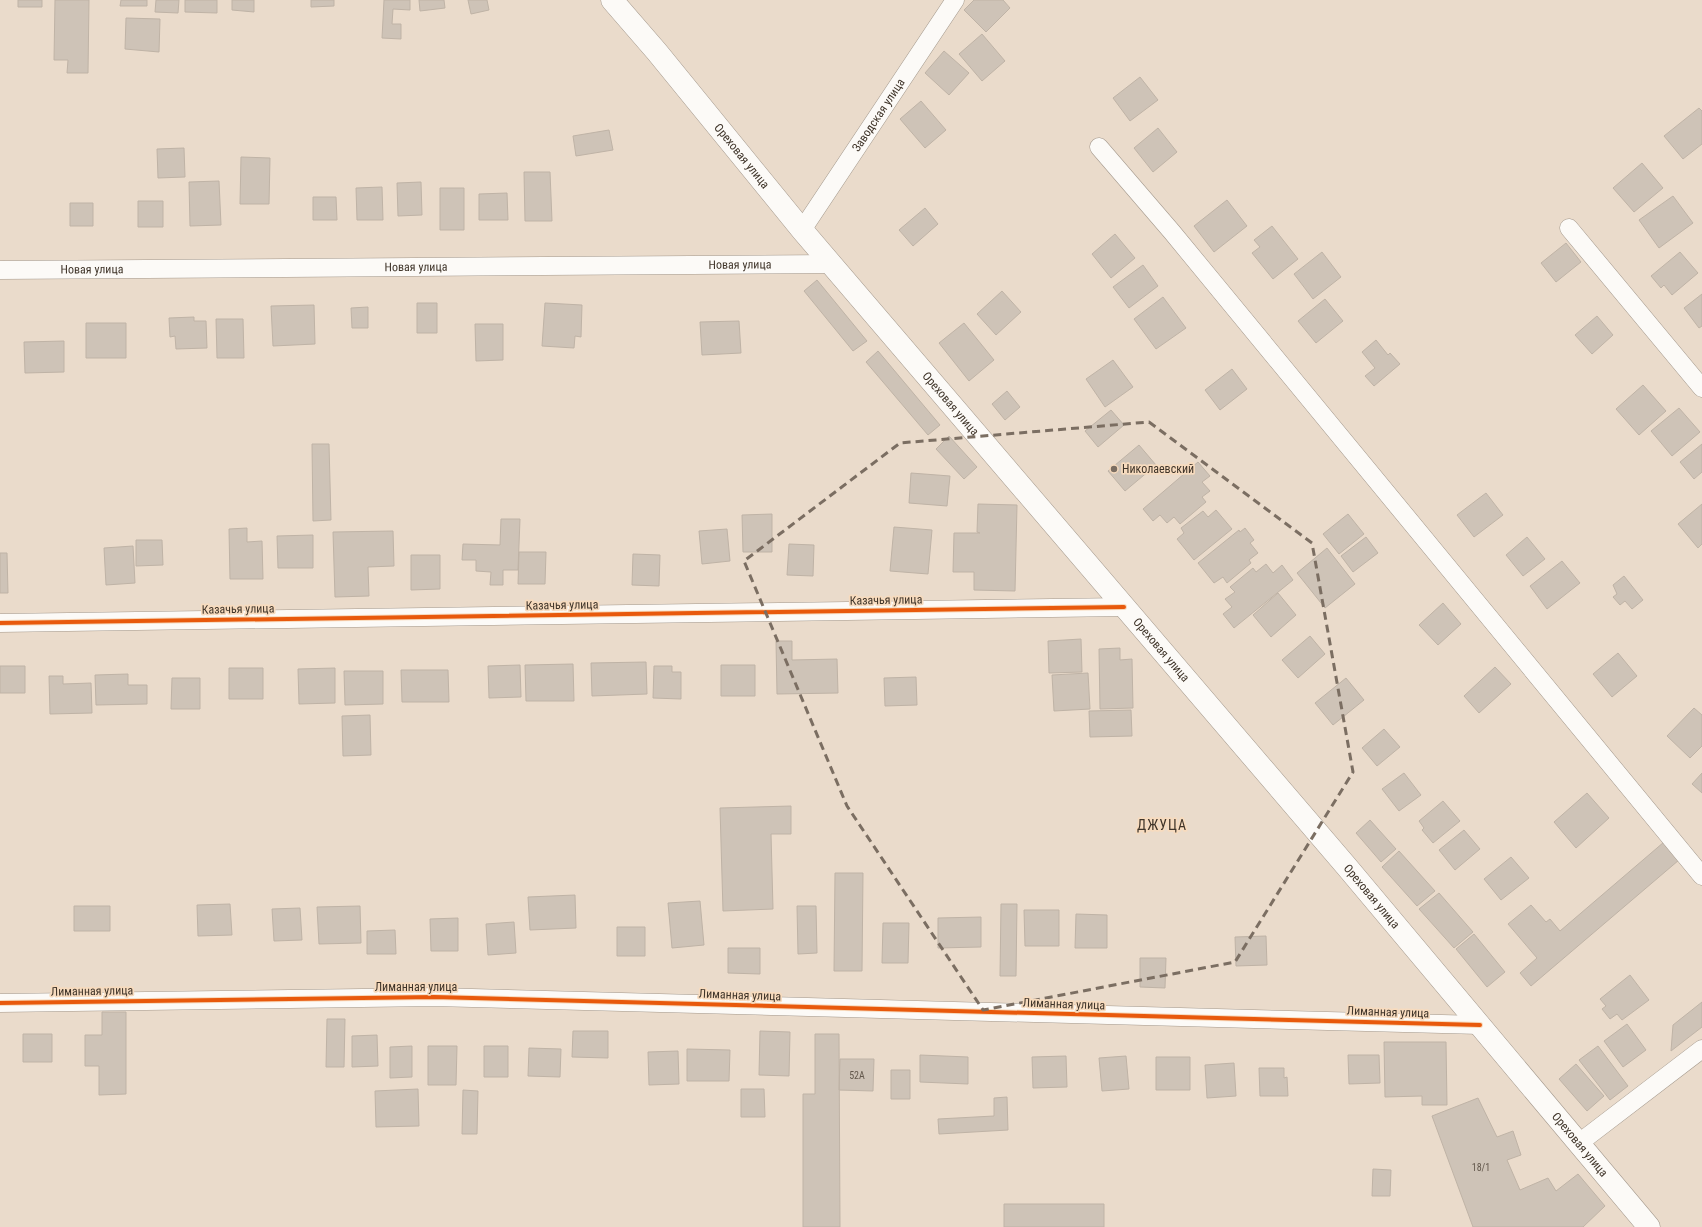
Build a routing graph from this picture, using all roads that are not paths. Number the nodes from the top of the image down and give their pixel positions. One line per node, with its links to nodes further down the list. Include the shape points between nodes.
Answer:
1 (612, 0): 5 (main road, Ореховая улица)
2 (955, 0): 5 (street, Заводская улица)
3 (1099, 147): 11 (street, via 1172,232)
4 (1569, 228): 8 (street)
5 (802, 230): 6 (main road, Ореховая улица)
6 (832, 264): 7 (street, Новая улица); 9 (main road, Ореховая улица)
7 (0, 270)
8 (1702, 388)
9 (1124, 607): 10 (street, Казачья улица); 13 (main road, Ореховая улица)
10 (0, 622)
11 (1702, 876)
12 (0, 1003): 13 (street, Лиманная улица, via 434,997)
13 (1480, 1025): 15 (main road, Ореховая улица)
14 (1702, 1049): 15 (street)
15 (1579, 1143): 16 (main road, Ореховая улица)
16 (1649, 1227)

